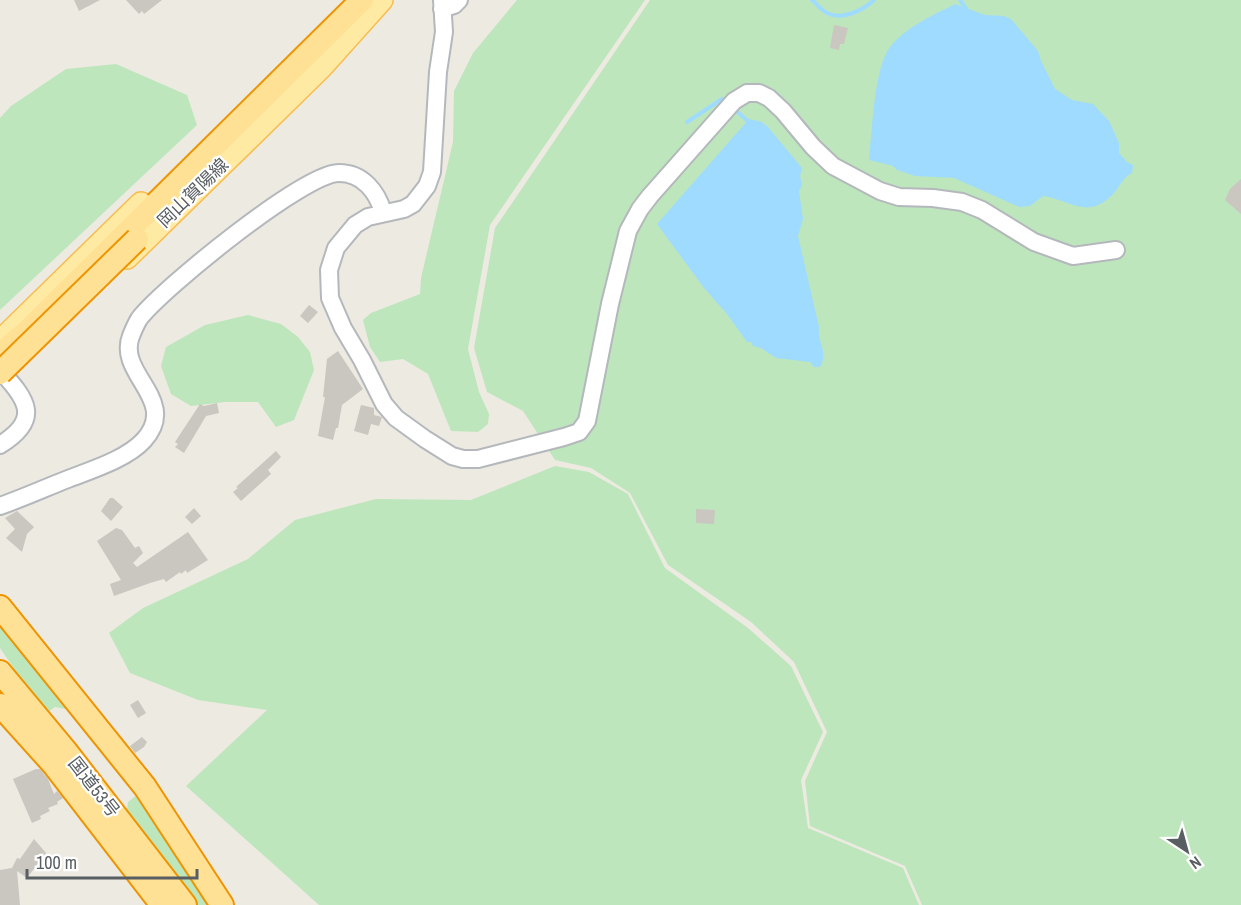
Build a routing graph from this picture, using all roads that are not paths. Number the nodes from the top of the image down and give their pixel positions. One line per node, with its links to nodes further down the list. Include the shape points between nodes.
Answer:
1 (356, 0): 8 (main road, 岡山賀陽線, via 280,67)
2 (362, 0): 9 (highway)
3 (381, 0): 10 (highway, bridge, via 310,66); 10 (main road, 岡山賀陽線, via 321,68)
4 (459, 0): 5 (street, via 454,5)
5 (442, 4): 6 (street, via 444,32 432,172 413,204)
6 (383, 212): 7 (street, via 355,225 336,248 329,270 330,298 384,404 424,439 463,459 478,459 564,437 579,432 587,422 628,231 650,196 734,101 747,93 769,98 833,166 880,191 899,197 962,202 1034,242 1073,256); 12 (street, via 379,198 368,185 356,176 339,173 316,179 217,248 139,320 130,338 137,374 155,407 155,422 144,441 120,458)
7 (1116, 250)
8 (0, 341)
9 (0, 354)
10 (1, 376): 11 (street, via 20,393 26,416 20,431)
11 (0, 445)
12 (0, 506)
13 (0, 607): 19 (highway, via 145,787)
14 (0, 672): 15 (highway)
15 (8, 698): 16 (highway, via 54,765)
16 (107, 818): 17 (highway); 18 (highway, 国道53号)
17 (162, 905)
18 (185, 905)
19 (222, 905)

